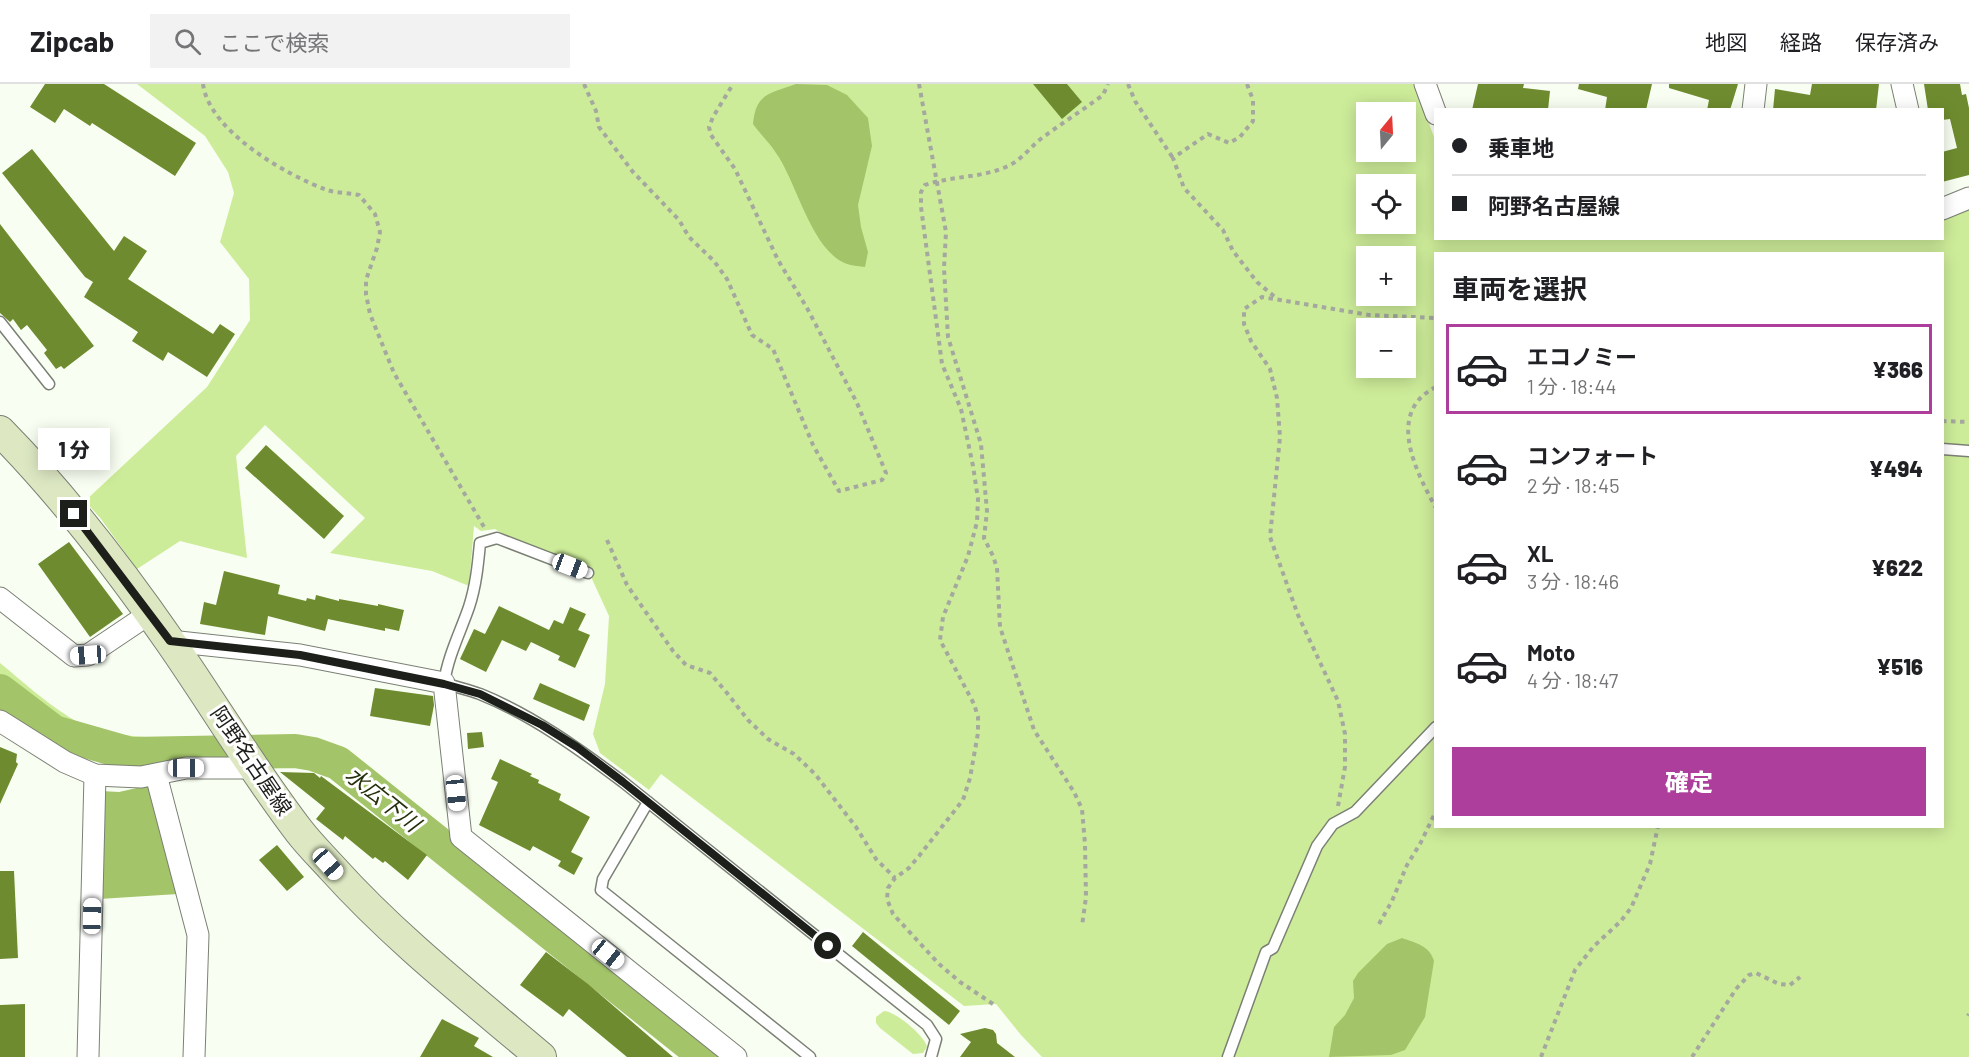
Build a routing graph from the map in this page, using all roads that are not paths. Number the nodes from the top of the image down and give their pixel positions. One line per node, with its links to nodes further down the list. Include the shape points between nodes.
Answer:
1 (1425, 84): 6 (street)
2 (1756, 84): 4 (street)
3 (1902, 84): 5 (street)
4 (1753, 108)
5 (1908, 108)
6 (1434, 109)
7 (1969, 198): 8 (street)
8 (1944, 208)
9 (0, 322): 10 (lane)
10 (49, 384)
11 (0, 431): 16 (main road, 阿野名古屋線, via 47,479)
12 (1944, 449): 13 (lane)
13 (1969, 451)
14 (588, 573): 18 (lane, via 497,538 480,543 476,580)
15 (0, 598): 16 (street, via 74,656 88,655)
16 (149, 614): 17 (main road, 阿野名古屋線)
17 (170, 641): 18 (street, via 300,655); 21 (main road, 阿野名古屋線)
18 (444, 684): 24 (lane, via 480,694 542,725); 28 (street, via 461,837)
19 (0, 721): 23 (street)
20 (1434, 729): 31 (lane, via 1355,812 1337,820 1317,846 1273,948 1266,952)
21 (247, 757): 22 (street); 27 (main road, 阿野名古屋線, via 300,833 356,895 406,943)
22 (156, 774): 23 (street); 26 (street, via 198,935)
23 (95, 776): 25 (street)
24 (648, 802): 29 (lane, via 603,879 602,890); 30 (lane, via 927,1025 936,1039)
25 (88, 1057)
26 (194, 1057)
27 (541, 1057)
28 (736, 1057)
29 (810, 1057)
30 (931, 1057)
31 (1228, 1057)

